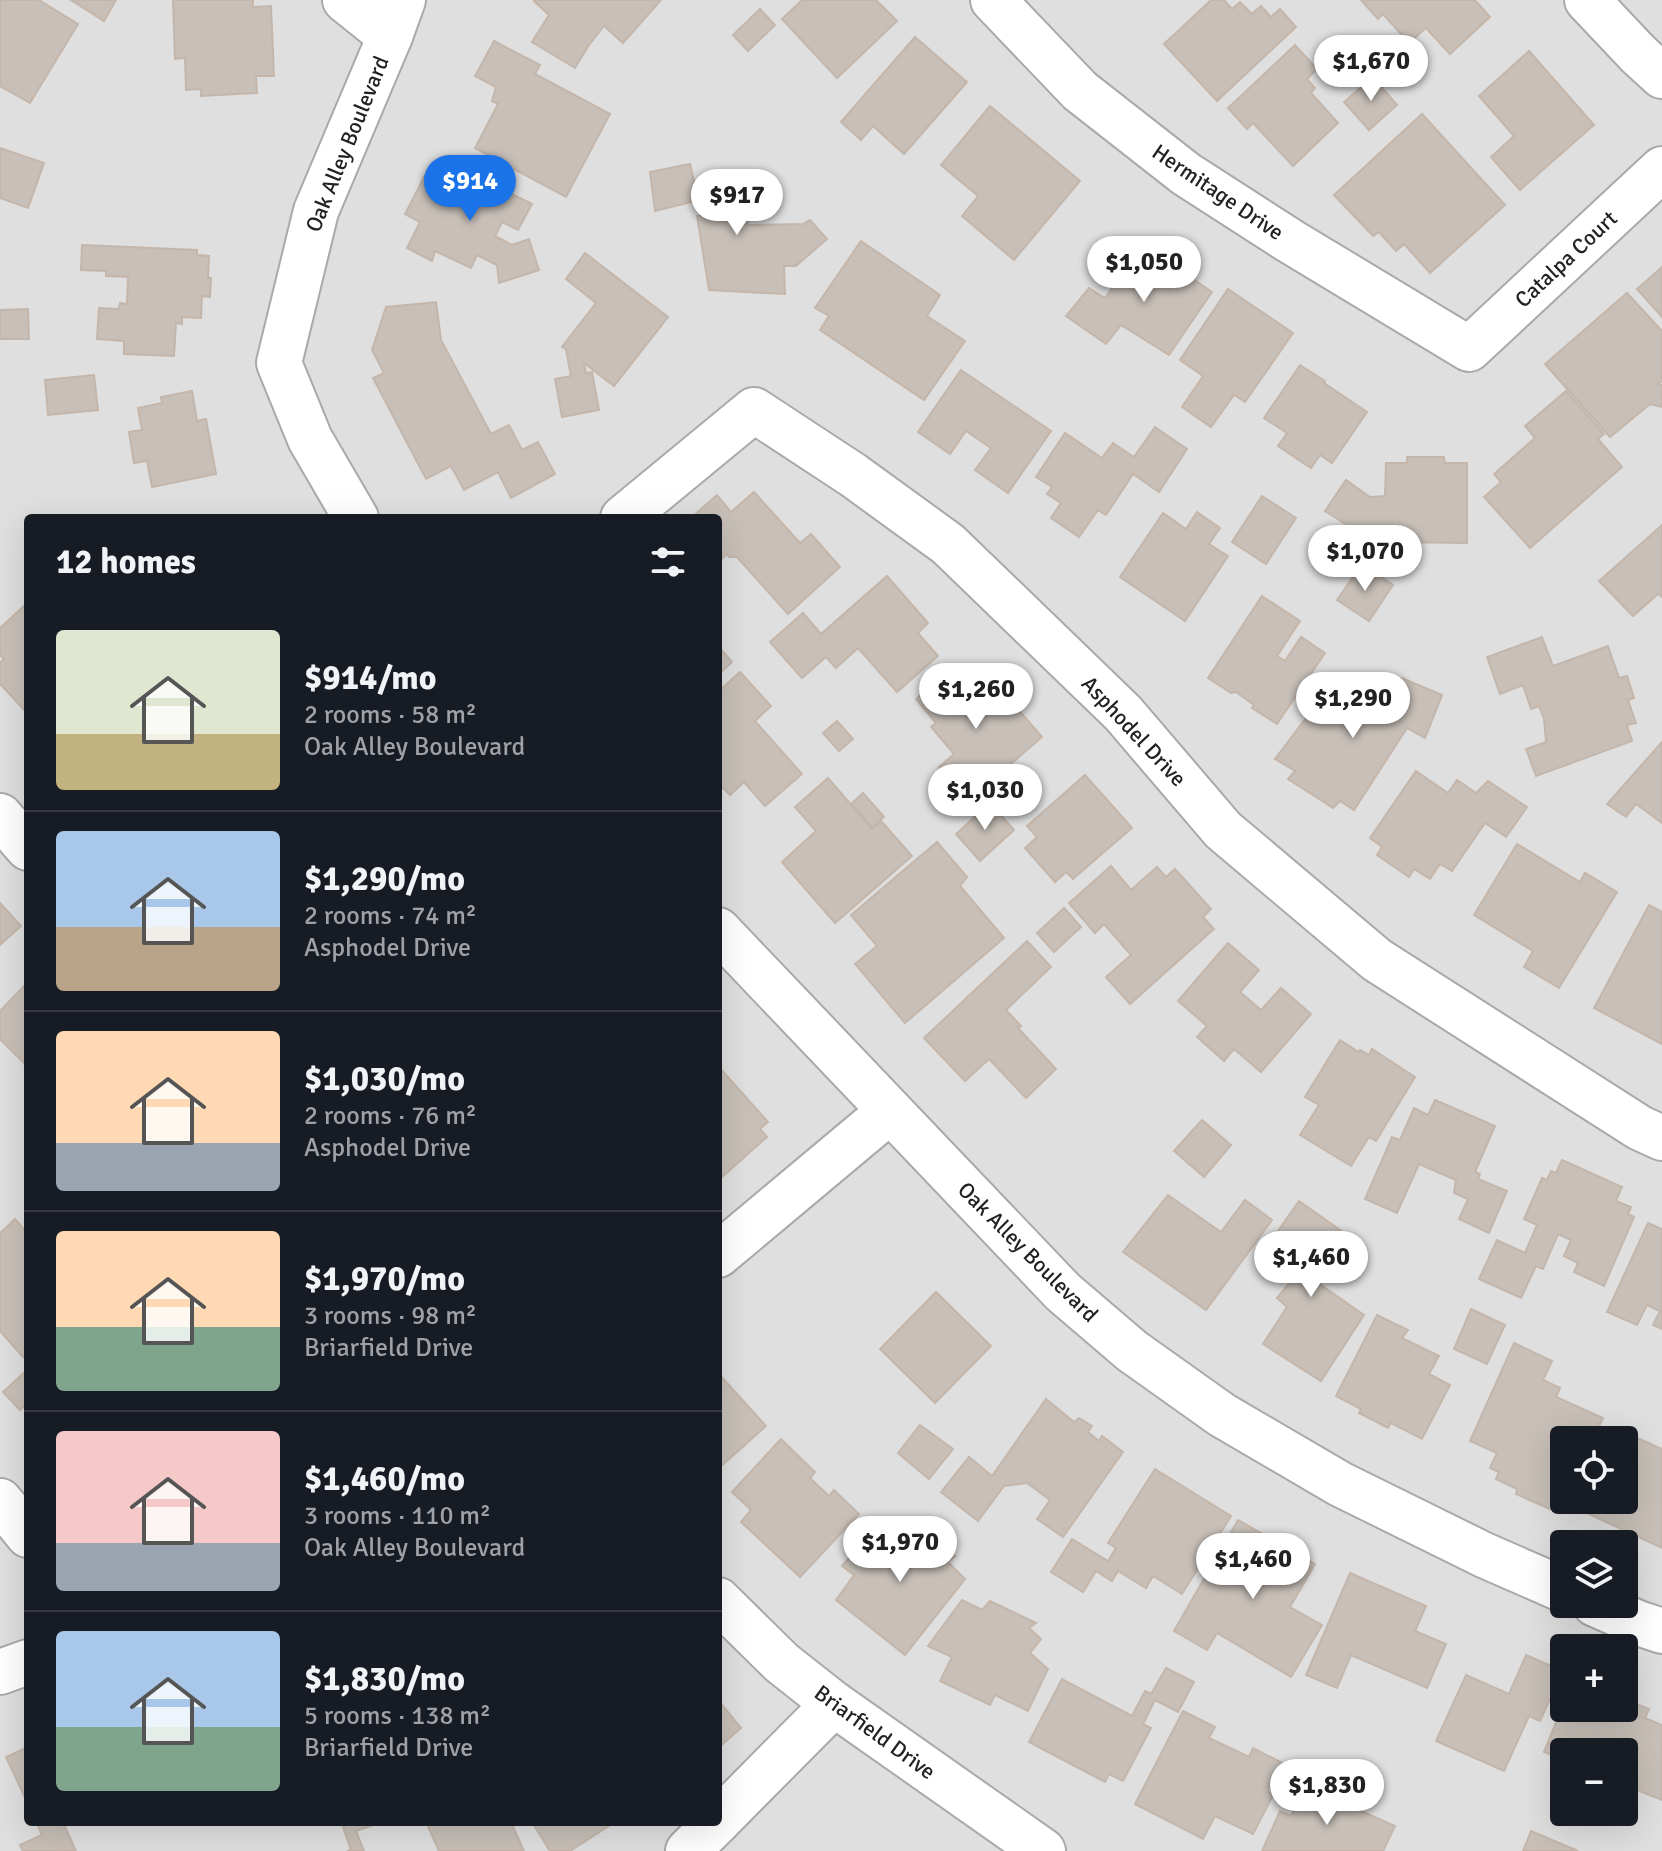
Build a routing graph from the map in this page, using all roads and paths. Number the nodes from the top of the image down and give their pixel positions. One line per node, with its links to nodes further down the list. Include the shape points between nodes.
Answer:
1 (345, 0): 5 (street)
2 (428, 0): 5 (street, Oak Alley Boulevard)
3 (993, 0): 8 (street, Hermitage Drive, via 1080,91 1186,174)
4 (1587, 0): 6 (street)
5 (396, 18): 9 (street, Oak Alley Boulevard, via 316,211 279,363 310,439)
6 (1662, 76)
7 (1662, 169): 8 (street, Catalpa Court)
8 (1469, 349)
9 (354, 514)
10 (628, 514): 15 (street, Asphodel Drive, via 754,410 948,544 1123,713 1223,830 1377,960)
11 (0, 816): 12 (street)
12 (24, 843)
13 (722, 934): 14 (street, Oak Alley Boulevard)
14 (890, 1111): 16 (street); 19 (street, Oak Alley Boulevard, via 1063,1292 1132,1351 1222,1415 1340,1484)
15 (1662, 1138)
16 (722, 1252)
17 (0, 1501): 18 (street)
18 (24, 1530)
19 (1550, 1584)
20 (722, 1604): 25 (street, Briarfield Drive, via 782,1663)
21 (1627, 1618): 22 (street)
22 (1662, 1631)
23 (24, 1663): 24 (street)
24 (0, 1672)
25 (834, 1704): 26 (street); 29 (street, Briarfield Drive)
26 (722, 1818)
27 (714, 1826): 28 (street)
28 (688, 1851)
29 (1043, 1851)

